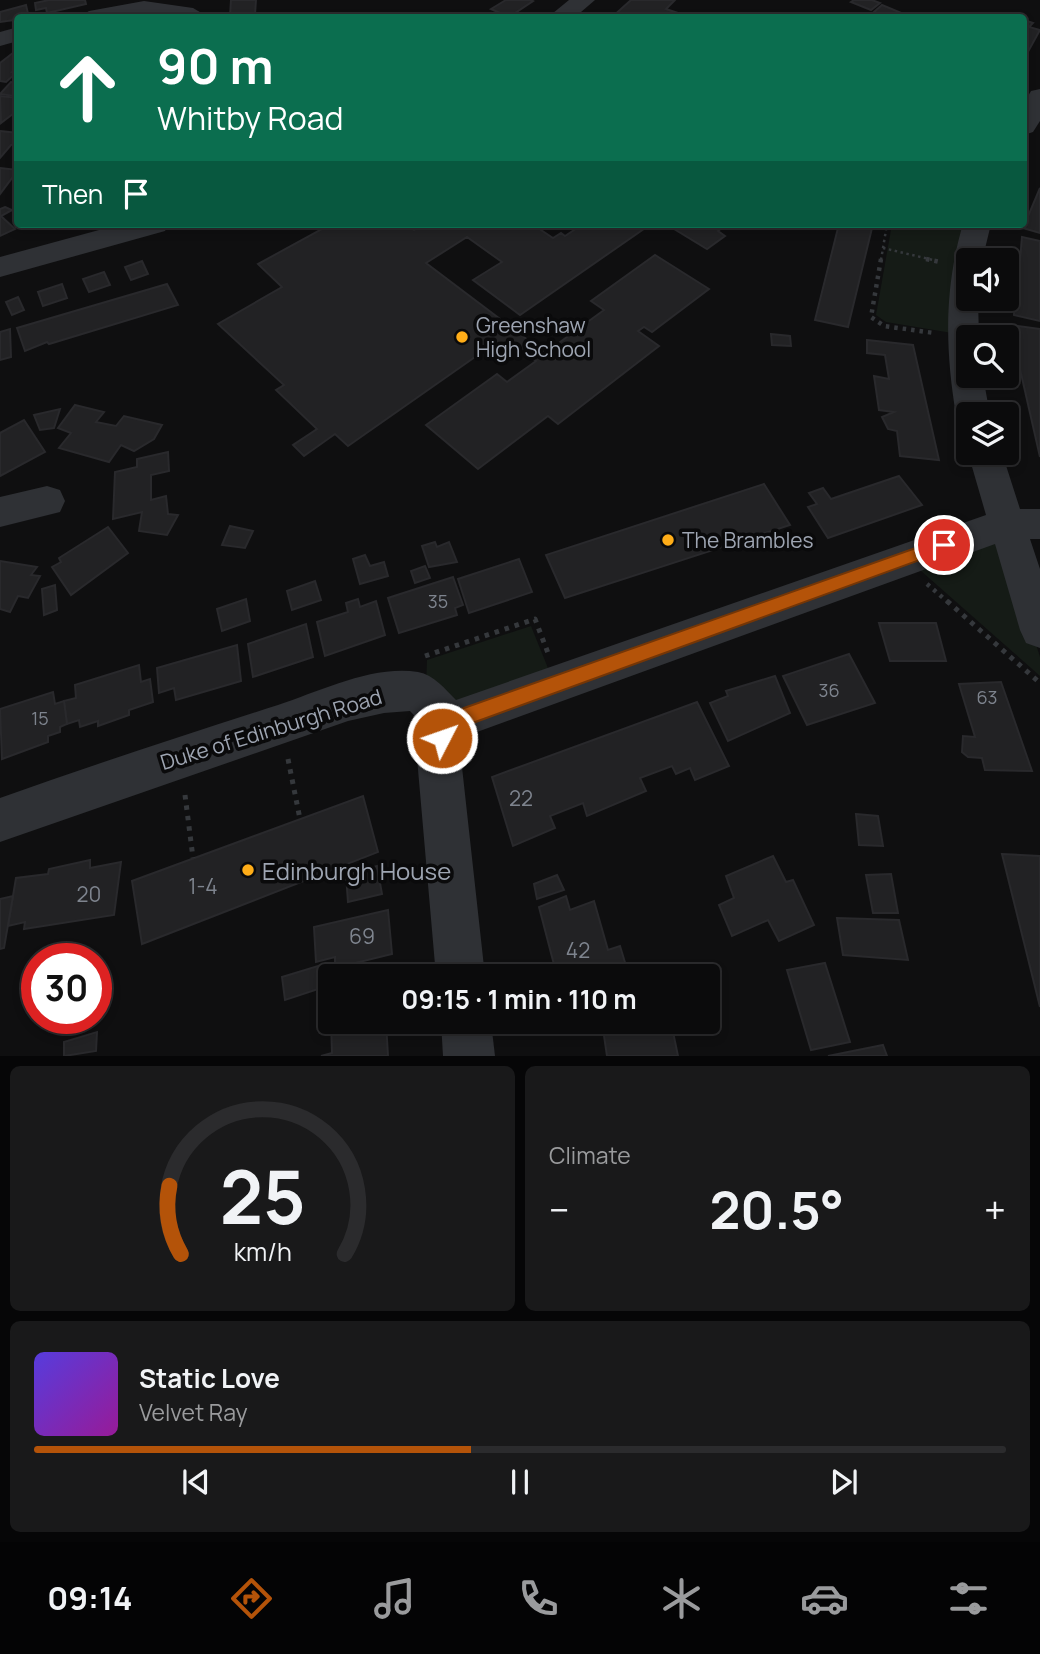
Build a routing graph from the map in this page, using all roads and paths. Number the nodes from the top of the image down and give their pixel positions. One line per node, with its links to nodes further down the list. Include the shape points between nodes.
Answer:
1 (584, 0): 4 (street)
2 (109, 14): 3 (street, via 145,7)
3 (188, 14)
4 (564, 14)
5 (1040, 96): 6 (street)
6 (1027, 121)
7 (141, 228): 12 (street)
8 (886, 228): 10 (path)
9 (976, 228): 11 (street)
10 (883, 248): 13 (path); 14 (path, via 871,317 884,326)
11 (971, 248)
12 (0, 267)
13 (956, 267)
14 (956, 336)
15 (991, 465): 18 (street)
16 (47, 501): 17 (street)
17 (0, 512)
18 (1023, 524): 19 (street); 20 (street)
19 (901, 561): 21 (street); 22 (path)
20 (1040, 630)
21 (561, 682): 23 (path, via 535,619 421,658); 25 (street)
22 (1040, 683)
23 (419, 692): 24 (street, Duke of Edinburgh Road, via 387,693); 25 (street)
24 (281, 724): 26 (street, Duke of Edinburgh Road); 27 (path)
25 (452, 725): 30 (street, via 442,738 439,758)
26 (181, 756): 28 (street, Duke of Edinburgh Road); 29 (path)
27 (300, 819)
28 (0, 820)
29 (193, 858)
30 (460, 964)
31 (467, 1034): 32 (street)
32 (469, 1055)

